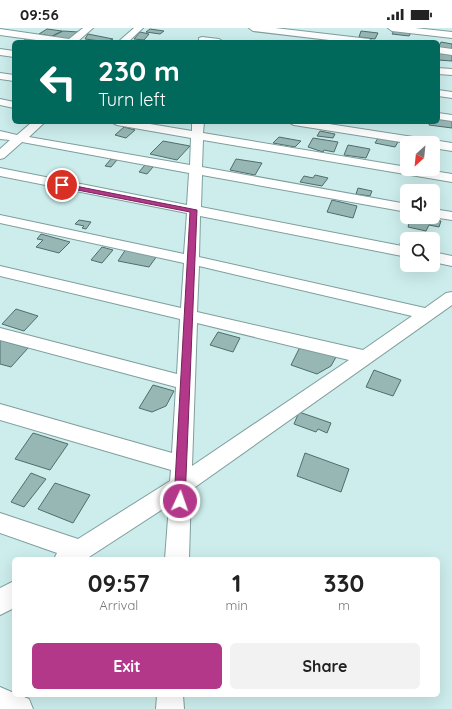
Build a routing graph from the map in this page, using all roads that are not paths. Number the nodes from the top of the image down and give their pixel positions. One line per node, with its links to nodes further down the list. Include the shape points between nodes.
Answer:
1 (40, 28): 10 (street)
2 (89, 28): 12 (street)
3 (139, 28): 13 (street)
4 (202, 28): 14 (street)
5 (253, 28): 7 (street)
6 (392, 28): 9 (street)
7 (279, 30): 15 (street); 16 (street)
8 (0, 32): 10 (street)
9 (452, 35)
10 (28, 36): 11 (street)
11 (57, 40)
12 (74, 40)
13 (125, 40)
14 (202, 40)
15 (271, 40)
16 (354, 40)
17 (440, 50): 19 (street)
18 (0, 52): 20 (street)
19 (452, 52)
20 (12, 54)
21 (440, 71): 22 (street)
22 (452, 72)
23 (0, 76): 24 (street)
24 (12, 78)
25 (440, 93): 26 (street)
26 (452, 95)
27 (0, 102): 28 (street)
28 (12, 105)
29 (440, 116): 30 (street)
30 (452, 118)
31 (37, 124): 36 (street)
32 (140, 124): 34 (street)
33 (307, 124): 37 (street)
34 (198, 129): 41 (street); 43 (street)
35 (0, 135): 36 (street)
36 (20, 138): 40 (street); 41 (street)
37 (400, 139)
38 (440, 145): 39 (street)
39 (452, 147)
40 (0, 155)
41 (196, 170): 44 (street); 45 (street)
42 (0, 172): 45 (street)
43 (452, 178)
44 (400, 207)
45 (194, 210): 49 (street); 51 (street)
46 (440, 214): 47 (street)
47 (452, 216)
48 (0, 219): 51 (street)
49 (400, 251)
50 (440, 258): 52 (street)
51 (191, 260): 55 (street); 56 (street)
52 (452, 261)
53 (0, 271): 56 (street)
54 (452, 297): 55 (street)
55 (427, 314): 58 (street)
56 (189, 316): 58 (street); 59 (street)
57 (0, 334): 59 (street)
58 (365, 357): 62 (street)
59 (186, 383): 61 (street)
60 (0, 412): 61 (street)
61 (182, 465): 62 (street)
62 (180, 486): 64 (street); 65 (street)
63 (0, 523): 64 (street)
64 (72, 554)
65 (177, 557)
66 (12, 594): 67 (street)
67 (0, 603)
68 (170, 697): 71 (street)
69 (0, 700): 70 (street)
70 (19, 709)
71 (170, 709)

